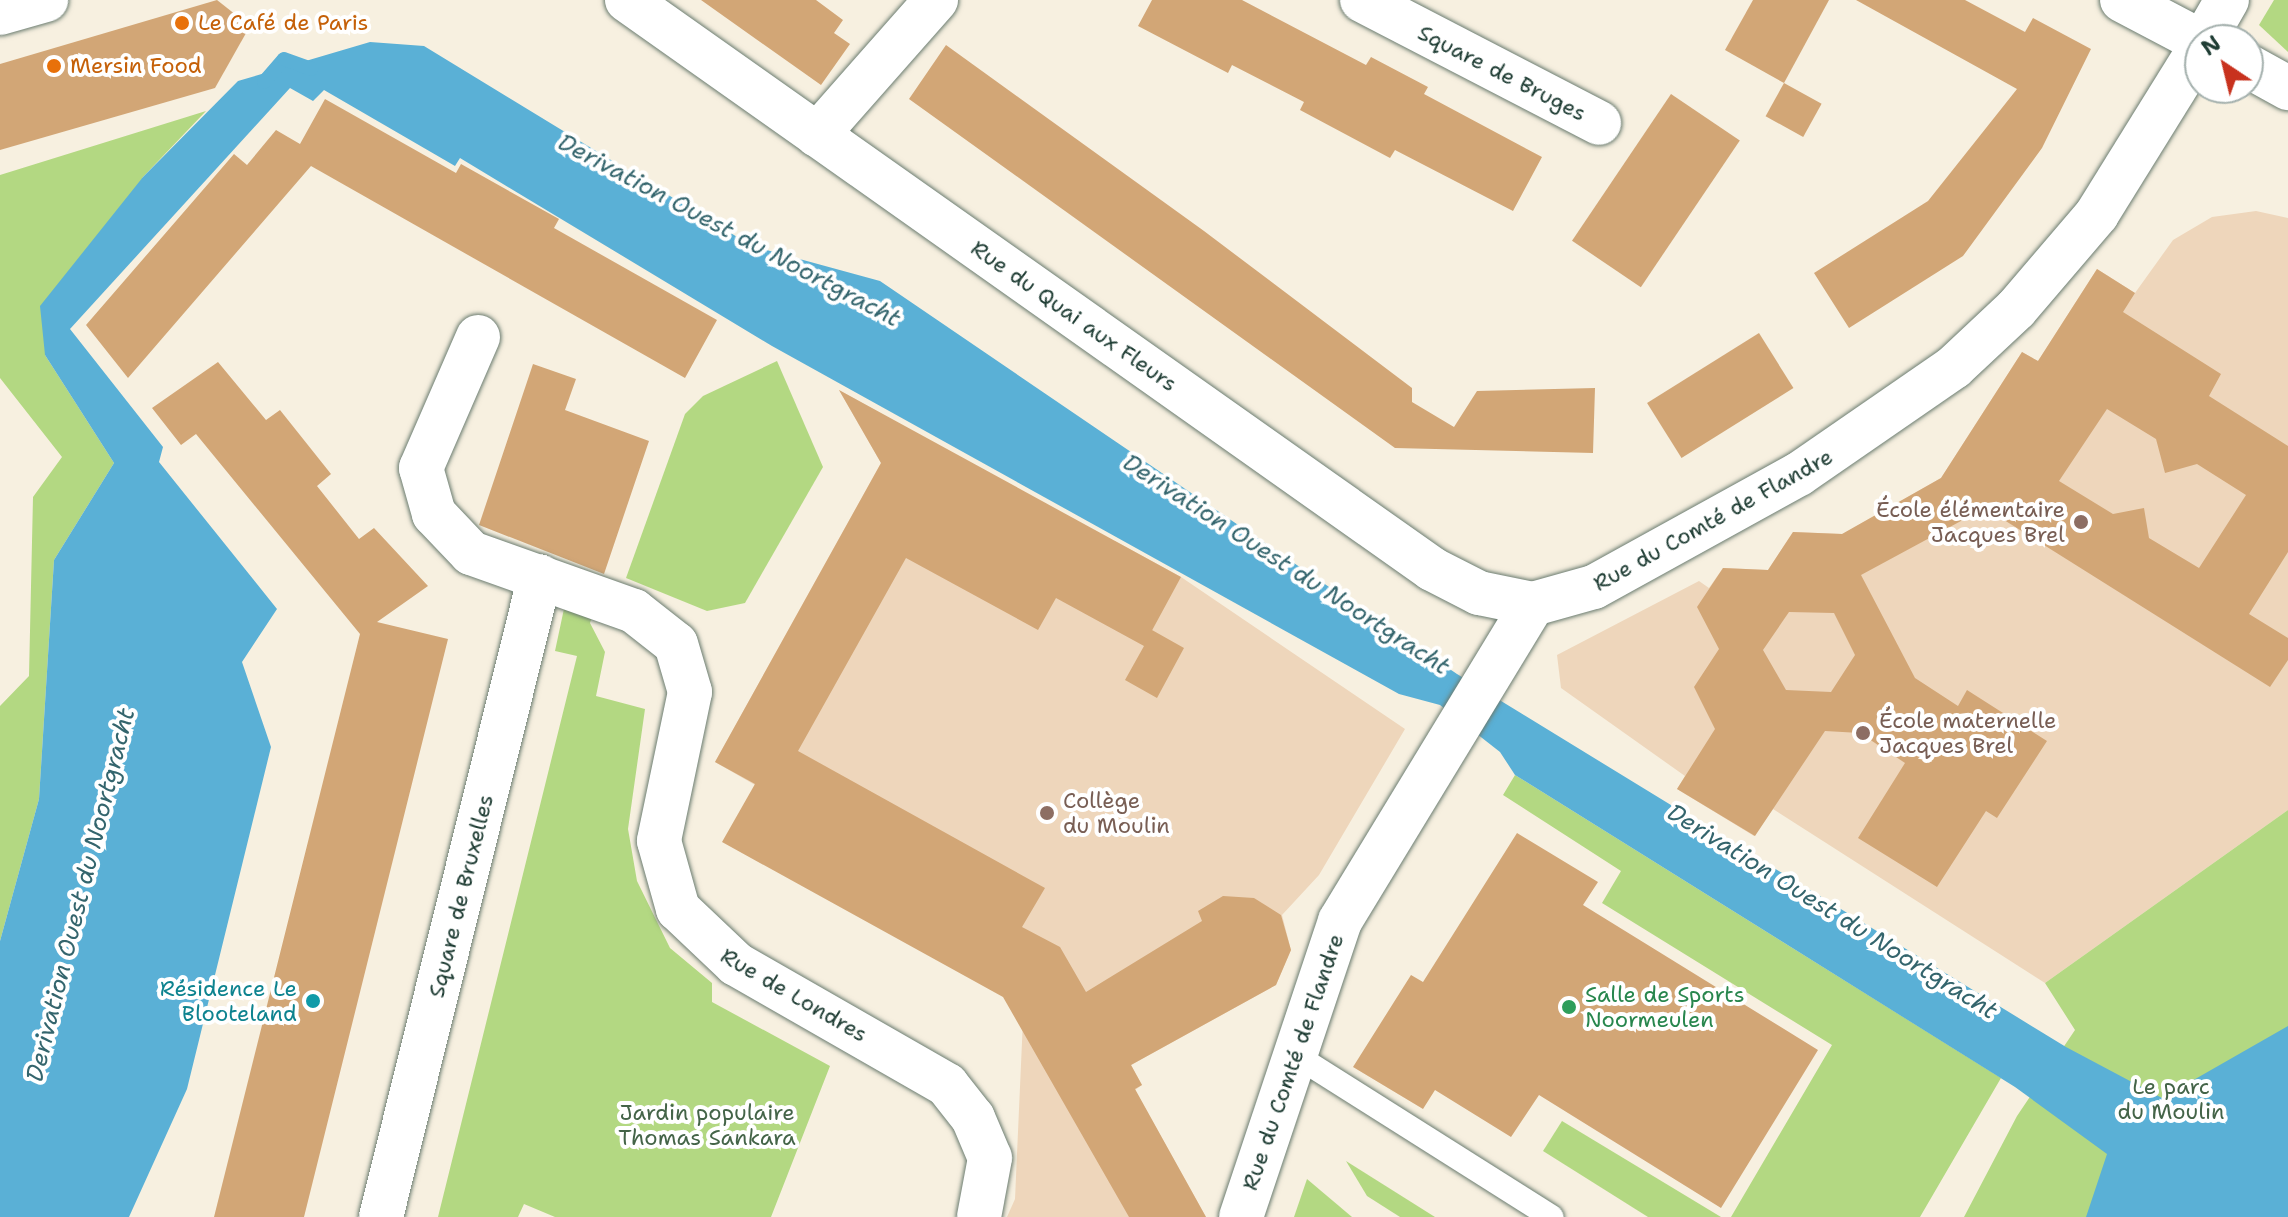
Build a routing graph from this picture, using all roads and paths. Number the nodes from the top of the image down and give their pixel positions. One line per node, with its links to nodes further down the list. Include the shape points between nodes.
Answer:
1 (46, 0): 7 (street)
2 (627, 0): 14 (street, Rue du Quai aux Fleurs)
3 (936, 0): 14 (street)
4 (1362, 0): 13 (street, Square de Bruges)
5 (2122, 0): 9 (street)
6 (2227, 0): 8 (street)
7 (0, 13)
8 (2212, 24)
9 (2184, 31)
10 (2184, 74): 17 (street, Rue du Comté de Flandre, via 2097,214 2034,290 1954,367 1786,482 1594,587)
11 (2264, 75): 12 (street)
12 (2288, 88)
13 (1599, 123)
14 (817, 135): 17 (street, Rue du Quai aux Fleurs, via 1432,569 1479,593)
15 (478, 337): 16 (street, via 426,452 421,485 458,543)
16 (540, 576): 19 (street, Square de Bruxelles); 20 (street, Rue de Londres, via 634,611 676,644 690,692 659,841 678,909 736,964 947,1085 973,1118 990,1158)
17 (1533, 604): 18 (street, Rue du Comté de Flandre, via 1340,921)
18 (1292, 1053): 21 (street, Rue du Comté de Flandre); 22 (lane)
19 (381, 1217)
20 (979, 1217)
21 (1241, 1217)
22 (1551, 1217)

